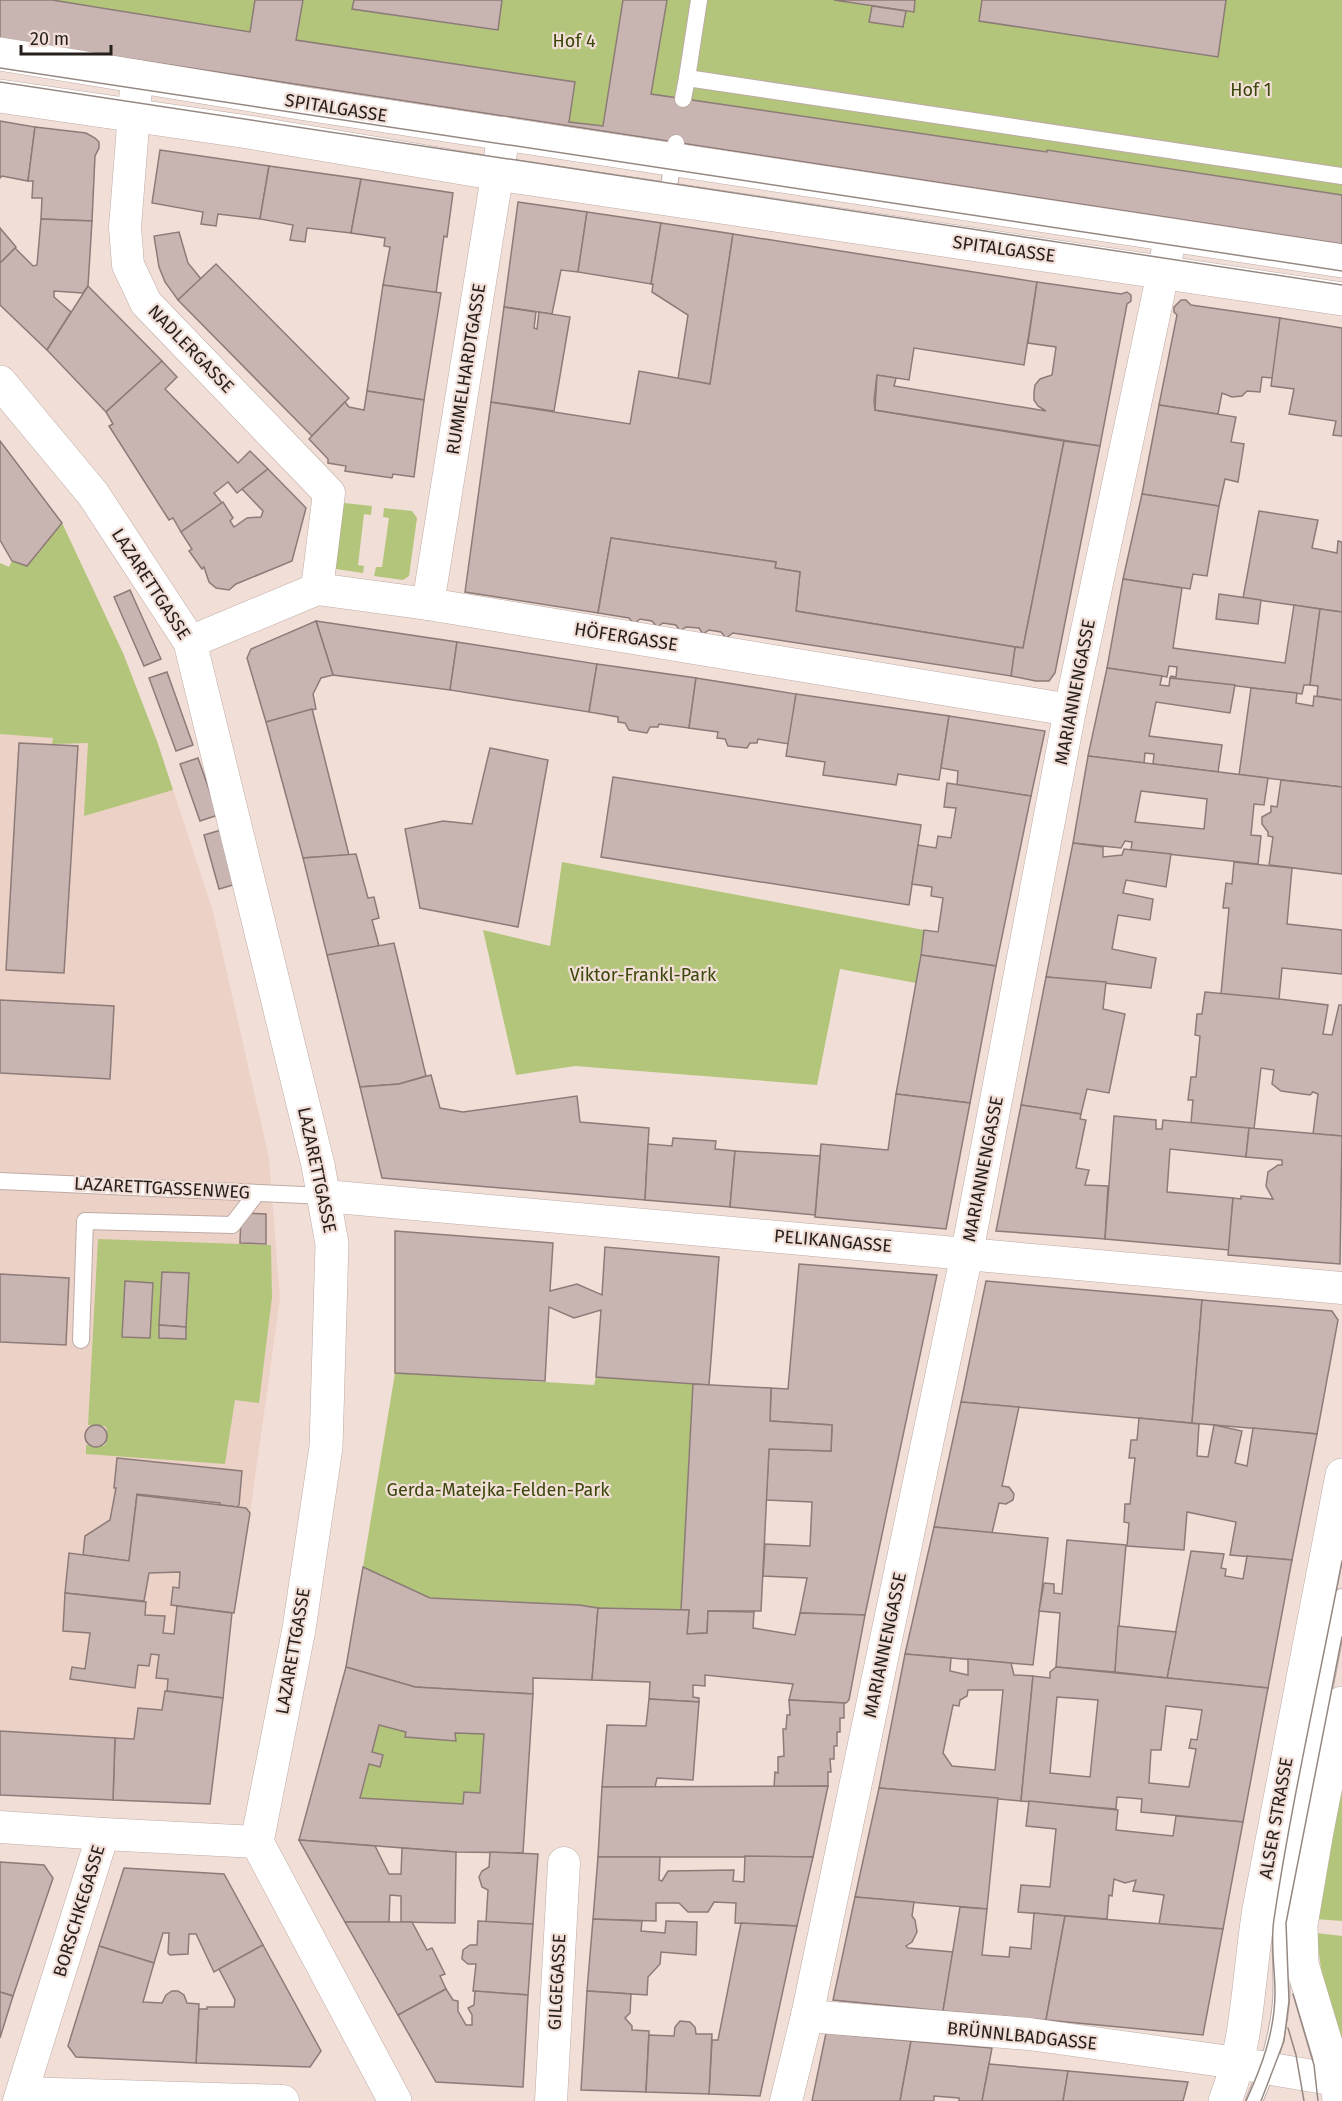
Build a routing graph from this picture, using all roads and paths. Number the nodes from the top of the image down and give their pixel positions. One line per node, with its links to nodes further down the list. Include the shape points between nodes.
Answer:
1 (699, 0): 4 (lane)
2 (0, 54): 3 (main road, SPITALGASSE)
3 (137, 76): 7 (street, NADLERGASSE); 8 (main road, SPITALGASSE)
4 (687, 78): 6 (lane); 11 (lane)
5 (0, 96): 7 (main road, SPITALGASSE)
6 (683, 99)
7 (133, 115): 10 (main road, SPITALGASSE); 18 (street, NADLERGASSE, via 125,227 128,265 146,303 329,493)
8 (504, 133): 9 (main road, SPITALGASSE); 10 (street, RUMMELHARDTGASSE)
9 (674, 151): 12 (lane); 13 (main road, SPITALGASSE)
10 (498, 174): 12 (main road, SPITALGASSE); 19 (street, RUMMELHARDTGASSE)
11 (1342, 176)
12 (667, 198): 15 (main road, SPITALGASSE)
13 (1171, 235): 14 (main road, SPITALGASSE); 15 (street, MARIANNENGASSE)
14 (1342, 261)
15 (1162, 272): 16 (main road, SPITALGASSE); 21 (street, MARIANNENGASSE)
16 (1342, 299)
17 (0, 382): 20 (main road, LAZARETTGASSE, via 93,494)
18 (317, 589): 19 (street, HÖFERGASSE); 20 (street)
19 (428, 604): 21 (street, HÖFERGASSE)
20 (190, 642): 24 (main road, LAZARETTGASSE)
21 (1070, 710): 25 (street, MARIANNENGASSE)
22 (0, 1181): 23 (lane, LAZARETTGASSENWEG)
23 (257, 1192): 24 (lane, LAZARETTGASSENWEG); 27 (lane, via 232,1225 85,1221)
24 (325, 1196): 25 (street, PELIKANGASSE); 33 (main road, LAZARETTGASSE, via 332,1244 326,1448 299,1629)
25 (967, 1252): 26 (street, PELIKANGASSE); 35 (street, MARIANNENGASSE)
26 (1342, 1288)
27 (81, 1340)
28 (1342, 1475): 36 (main road, ALSER STRASSE, via 1259,1911 1249,2006)
29 (1342, 1597): 36 (lane, via 1281,1914 1281,2002 1276,2038)
30 (1342, 1702): 37 (main road, via 1301,1925 1302,1964)
31 (0, 1827): 32 (street)
32 (103, 1834): 33 (street, BORSCHKEGASSE); 38 (street, BORSCHKEGASSE)
33 (257, 1842): 40 (main road)
34 (564, 1863): 41 (street, GILGEGASSE)
35 (807, 2016): 36 (street, BRÜNNLBADGASSE, via 1029,2034); 42 (street, MARIANNENGASSE)
36 (1253, 2065): 37 (street); 43 (main road, ALSER STRASSE); 44 (lane)
37 (1339, 2087)
38 (20, 2097): 39 (street)
39 (283, 2101)
40 (394, 2101)
41 (551, 2101)
42 (786, 2101)
43 (1225, 2101)
44 (1254, 2101)

